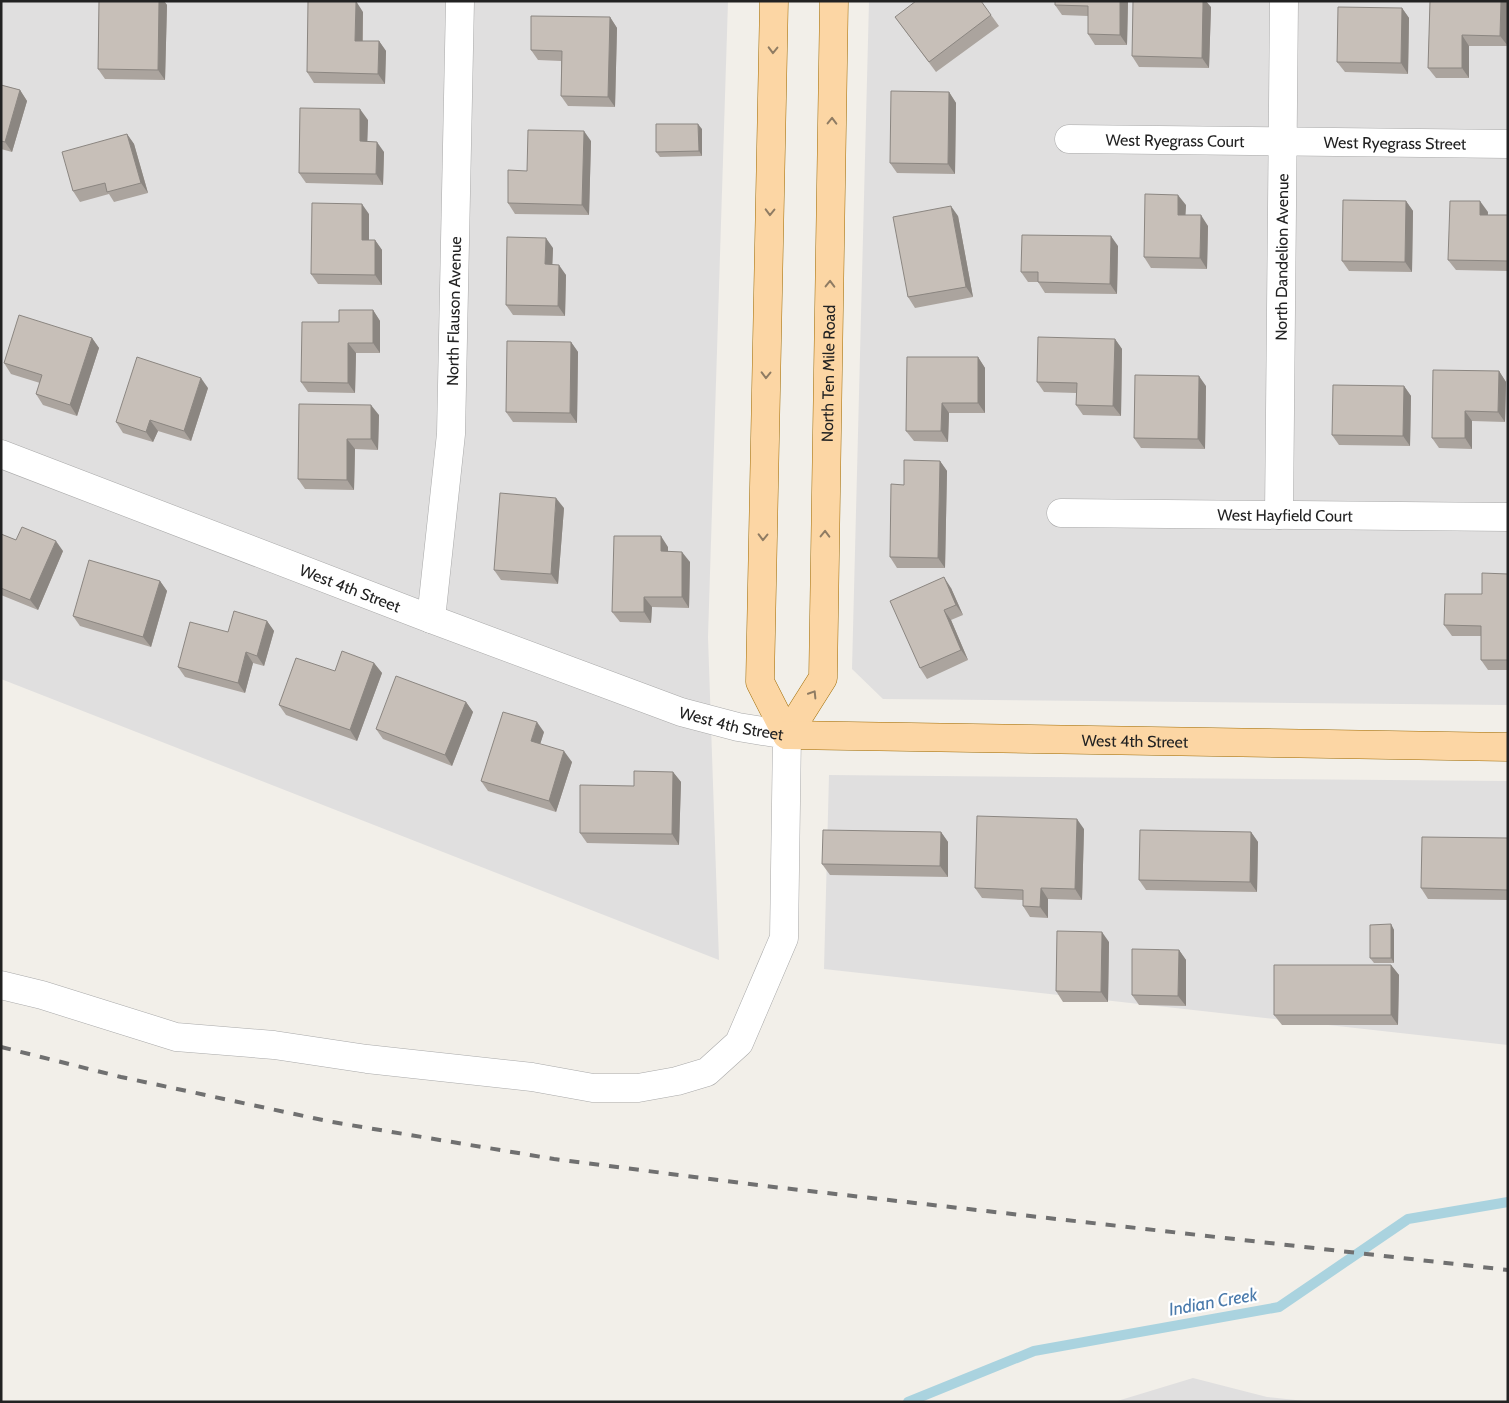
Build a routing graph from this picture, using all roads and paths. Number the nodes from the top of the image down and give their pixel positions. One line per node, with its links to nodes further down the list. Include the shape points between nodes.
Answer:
1 (460, 1): 12 (street, North Flauson Avenue, via 451,434)
2 (774, 1): 13 (main road, one-way to 13, via 760,682)
3 (834, 1): 13 (main road, North Ten Mile Road, one-way to 3, via 823,678)
4 (1284, 1): 6 (street, North Dandelion Avenue)
5 (1069, 139): 6 (street, West Ryegrass Court)
6 (1283, 142): 7 (street, West Ryegrass Street); 10 (street, North Dandelion Avenue)
7 (1508, 144)
8 (1, 454): 12 (street, West 4th Street)
9 (1061, 513): 10 (street, West Hayfield Court)
10 (1279, 515): 11 (street, West Hayfield Court)
11 (1508, 517)
12 (431, 619): 13 (street, West 4th Street, via 681,712 738,727)
13 (787, 735): 14 (main road, West 4th Street); 15 (street, via 784,938 739,1043 707,1072 676,1082 638,1088 593,1088 532,1077 367,1059 274,1044 176,1037)
14 (1508, 747)
15 (1, 985)

